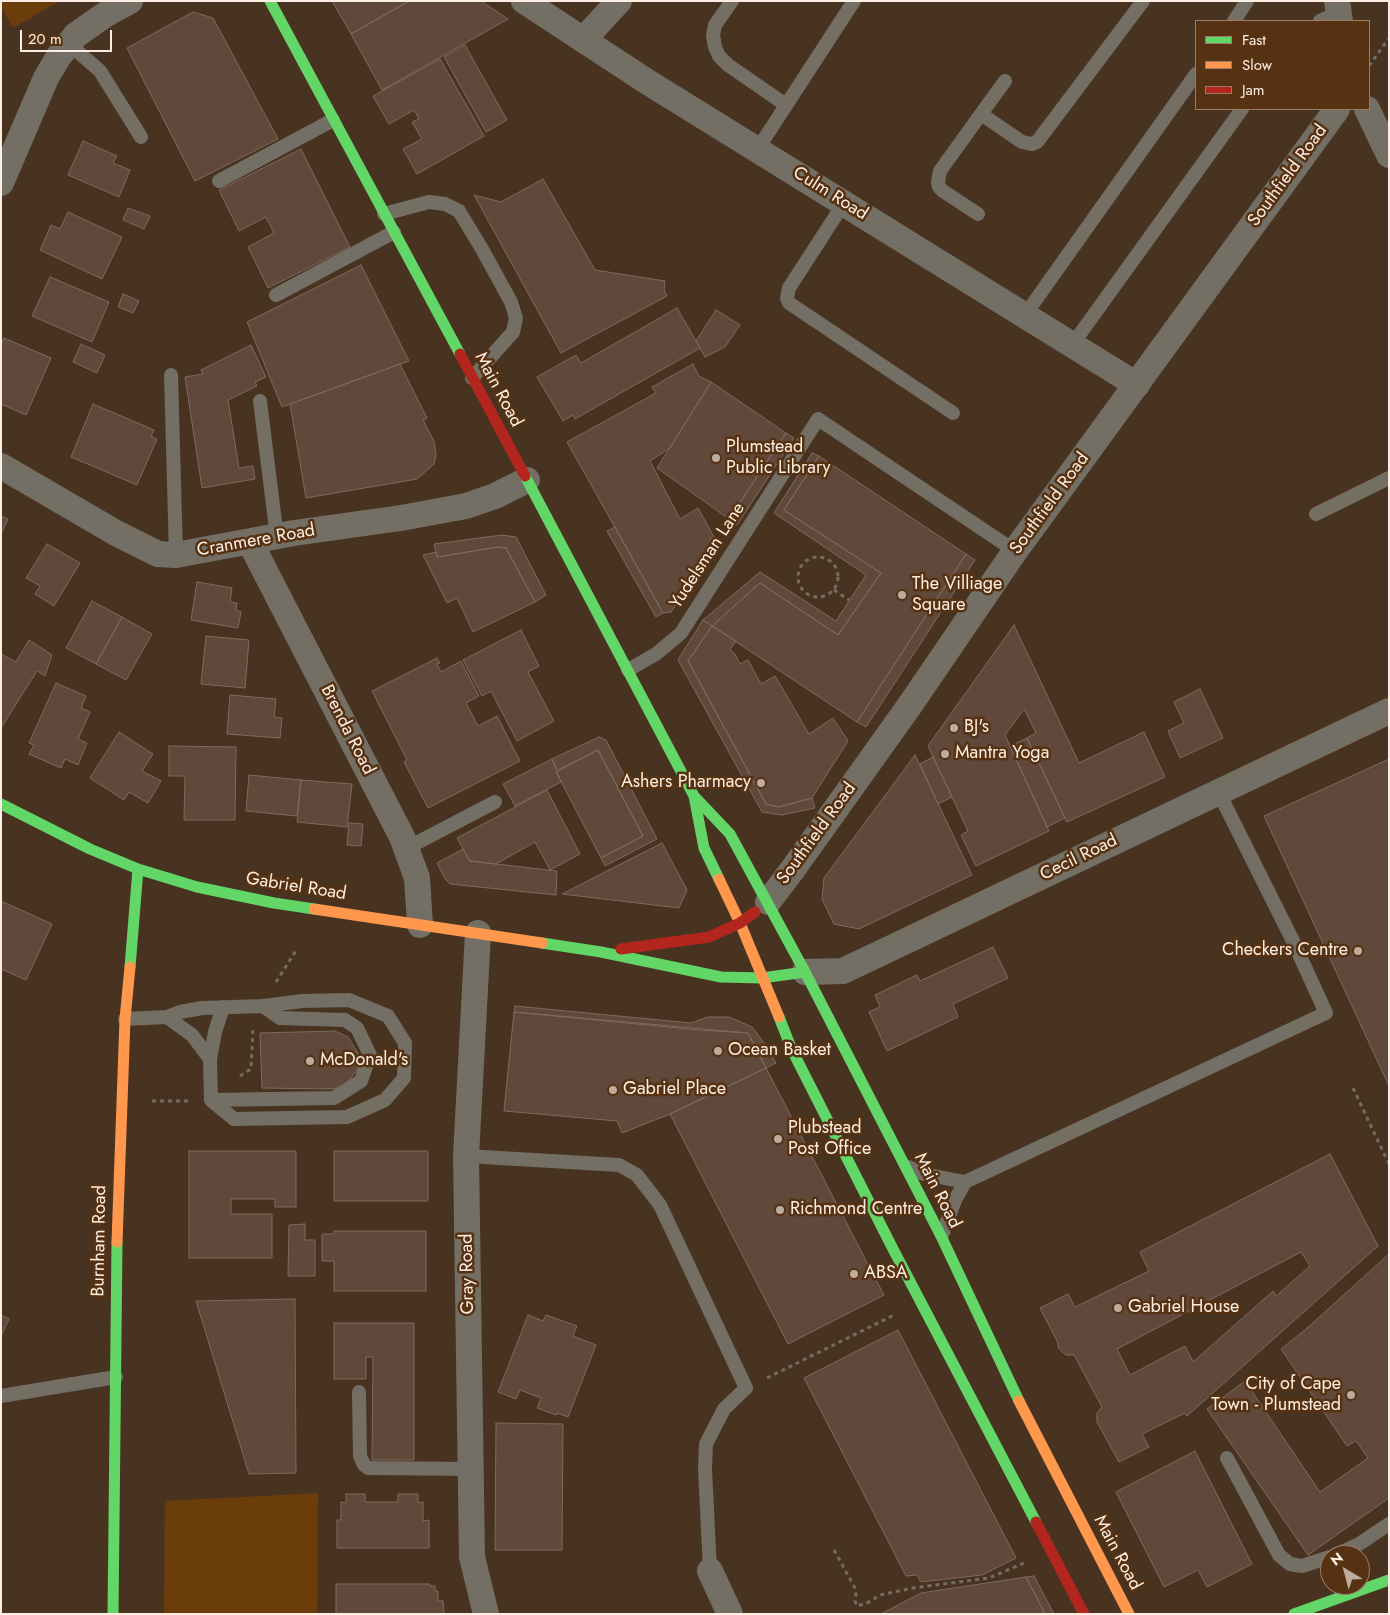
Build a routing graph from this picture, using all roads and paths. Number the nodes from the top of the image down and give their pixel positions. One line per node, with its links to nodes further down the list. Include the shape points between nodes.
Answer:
1 (130, 1): 12 (street, via 90,24)
2 (270, 1): 21 (main road, Main Road)
3 (524, 1): 11 (street, Culm Road)
4 (619, 1): 11 (street)
5 (732, 1): 16 (lane, via 715,25 713,35 719,56)
6 (854, 1): 16 (lane)
7 (1143, 1): 20 (lane, via 1037,142 1022,142)
8 (1247, 1): 9 (lane)
9 (1235, 20)
10 (1389, 38): 13 (path)
11 (583, 40): 23 (street, Culm Road)
12 (68, 43): 22 (lane, via 100,71); 25 (street, via 46,78)
13 (1370, 65)
14 (1195, 75): 32 (lane)
15 (1005, 81): 20 (lane)
16 (786, 105): 23 (lane)
17 (1241, 110): 33 (lane)
18 (1336, 110): 36 (street, Southfield Road)
19 (1367, 110): 24 (street)
20 (982, 114): 29 (lane, via 940,171 938,182 939,187)
21 (333, 120): 26 (lane); 28 (main road, Main Road)
22 (141, 137)
23 (757, 150): 27 (street, Culm Road)
24 (1389, 155)
25 (2, 178)
26 (219, 180)
27 (844, 203): 32 (street, Culm Road); 38 (lane, via 789,288 789,303)
28 (384, 214): 30 (main road, Main Road); 35 (lane, via 428,202 445,204 459,211 482,249 516,318 513,332)
29 (978, 214)
30 (394, 232): 31 (lane); 35 (main road, Main Road)
31 (276, 295)
32 (1025, 315): 33 (street, Culm Road)
33 (1072, 345): 36 (street, Culm Road)
34 (171, 375): 46 (lane)
35 (472, 378): 41 (main road, Main Road)
36 (1137, 385): 45 (street, Southfield Road)
37 (260, 401): 43 (lane)
38 (953, 413)
39 (1, 466): 46 (street, Cranmere Road, via 158,554)
40 (1389, 478): 42 (lane)
41 (527, 480): 43 (street, Cranmere Road, via 466,506); 49 (main road, Main Road)
42 (1316, 514)
43 (277, 537): 44 (street, Cranmere Road)
44 (250, 542): 46 (street, Cranmere Road); 55 (street, Brenda Road)
45 (1015, 551): 49 (lane, Yudelsman Lane, via 818,419 681,633 656,654); 57 (street, Southfield Road)
46 (176, 555)
47 (834, 590): 47 (path, via 816,597 804,592 798,573 804,561 824,557 835,564 839,577); 48 (path)
48 (849, 600)
49 (628, 670): 52 (main road, Main Road)
50 (1389, 711): 51 (street, Cecil Road)
51 (1218, 791): 63 (street, Cecil Road, via 843,971); 80 (lane, via 1326,1013)
52 (694, 796): 57 (main road, Main Road, via 730,834); 58 (main road, Main Road, via 704,848)
53 (495, 802): 55 (lane)
54 (1, 804): 56 (main road, Gabriel Road, via 90,849)
55 (407, 848): 59 (street, Brenda Road, via 417,878)
56 (138, 869): 59 (main road, Gabriel Road, via 197,887 274,904); 69 (main road, Burnham Road)
57 (768, 902): 58 (main road, Gabriel Road); 63 (main road, Main Road)
58 (740, 923): 62 (main road, Gabriel Road, via 709,937); 64 (main road, Main Road)
59 (420, 925): 60 (main road, Gabriel Road)
60 (478, 933): 62 (main road, Gabriel Road); 77 (street, Gray Road)
61 (297, 949): 65 (path)
62 (601, 952): 64 (main road, Gabriel Road, via 721,977)
63 (805, 972): 64 (main road, Cecil Road); 79 (main road, Main Road)
64 (762, 978): 99 (main road, Main Road, via 805,1076)
65 (276, 982)
66 (263, 1006): 67 (lane); 74 (lane, via 280,1018 345,1020 357,1028 370,1055 361,1081 334,1098); 74 (lane, via 349,1000 388,1016 405,1044 404,1078 385,1100 347,1117 234,1119)
67 (223, 1007): 68 (lane, via 186,1010); 71 (lane)
68 (167, 1017): 69 (lane); 71 (lane, via 192,1035)
69 (125, 1019): 83 (main road, Burnham Road)
70 (254, 1022): 72 (path, via 251,1069)
71 (210, 1059): 74 (lane)
72 (234, 1079)
73 (1353, 1088): 78 (path)
74 (211, 1100)
75 (149, 1101): 76 (path)
76 (197, 1102)
77 (466, 1156): 84 (lane, via 619,1165 637,1175 660,1205); 88 (street, Gray Road)
78 (1389, 1164)
79 (905, 1166): 80 (lane); 81 (main road, Main Road)
80 (965, 1182): 81 (lane)
81 (941, 1236): 100 (main road, Main Road, via 1033,1431)
82 (900, 1312): 84 (path)
83 (116, 1377): 86 (lane); 96 (main road, Burnham Road)
84 (746, 1388): 94 (lane, via 724,1409 706,1444)
85 (358, 1392): 88 (lane, via 360,1456 368,1468)
86 (1, 1396)
87 (1227, 1458): 92 (lane, via 1278,1555 1290,1564 1302,1566)
88 (471, 1469): 97 (street, Gray Road, via 472,1557)
89 (1389, 1524): 90 (lane)
90 (1357, 1545)
91 (834, 1550): 93 (path, via 855,1588 857,1606 888,1593 989,1578)
92 (1320, 1560)
93 (1028, 1562)
94 (710, 1571): 98 (street)
95 (1389, 1580): 101 (main road)
96 (113, 1614)
97 (486, 1614)
98 (730, 1614)
99 (1084, 1614)
100 (1129, 1614)
101 (1294, 1614)

